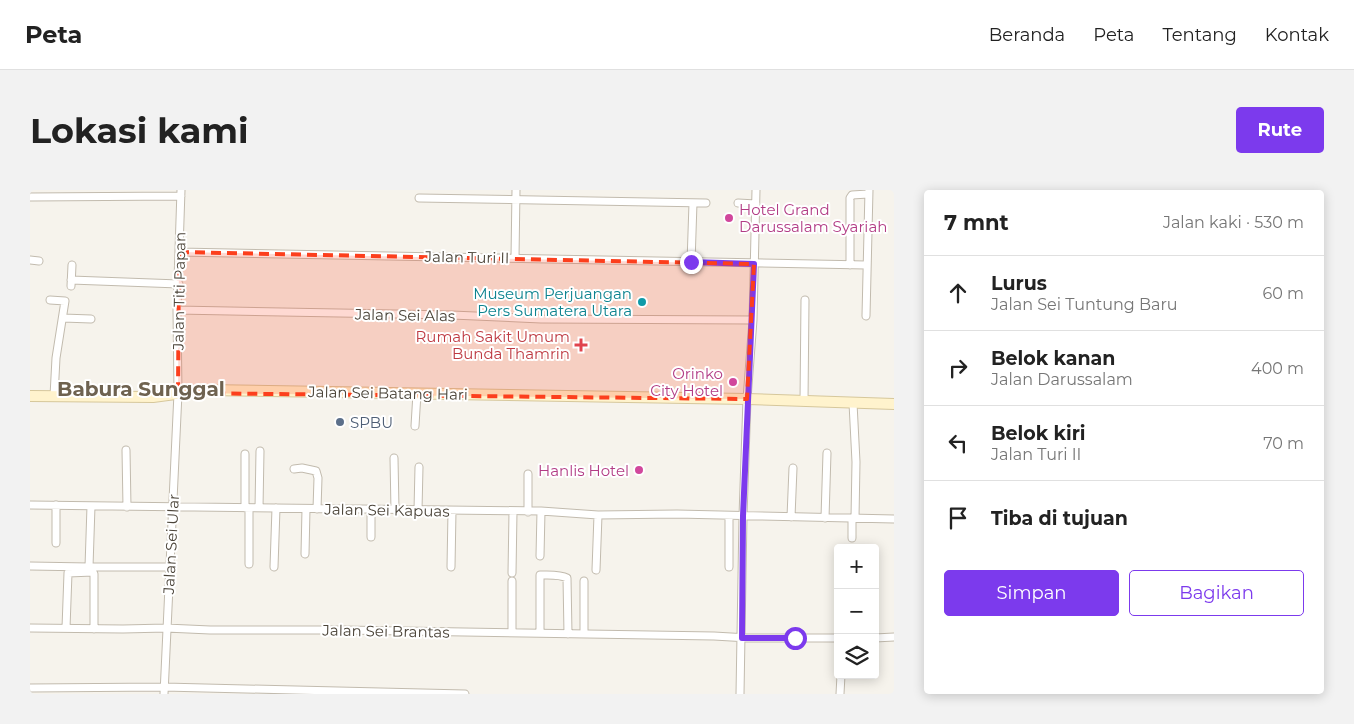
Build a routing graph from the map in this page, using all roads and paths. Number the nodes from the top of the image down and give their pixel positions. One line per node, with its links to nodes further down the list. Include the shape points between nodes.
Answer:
1 (516, 190): 7 (street)
2 (756, 190): 11 (street)
3 (868, 192): 19 (street, via 850,198); 20 (street)
4 (181, 193): 5 (street); 12 (street, Jalan Titi Papan)
5 (30, 197)
6 (419, 198): 7 (street)
7 (516, 199): 8 (street); 13 (street)
8 (693, 203): 9 (street); 16 (street)
9 (706, 203)
10 (738, 203): 11 (street)
11 (756, 204): 17 (street)
12 (179, 252): 13 (street, Jalan Turi II); 21 (street, Jalan Titi Papan)
13 (515, 258): 16 (street, Jalan Turi II)
14 (30, 260): 15 (street)
15 (39, 261)
16 (691, 262): 17 (street, Jalan Turi II)
17 (754, 264): 19 (street, Jalan Turi II); 28 (street)
18 (72, 265): 21 (street, via 71,283)
19 (850, 265): 20 (street, Jalan Turi II)
20 (866, 265): 25 (street)
21 (179, 284): 24 (street, Jalan Titi Papan)
22 (50, 300): 26 (street, via 65,301)
23 (806, 300): 34 (street)
24 (177, 310): 28 (street, Jalan Sei Alas, via 541,319); 29 (street, Jalan Titi Papan)
25 (866, 316)
26 (63, 318): 27 (street); 32 (street)
27 (91, 319)
28 (752, 320): 33 (street)
29 (178, 393): 30 (street, Jalan Sei Batang Hari, via 205,390); 32 (street, Jalan Sei Batang Hari, via 153,398); 51 (street, Jalan Sei Ular)
30 (417, 393): 33 (street, Jalan Sei Batang Hari); 37 (street)
31 (30, 396): 32 (street, Jalan Sei Batang Hari)
32 (54, 396)
33 (747, 399): 34 (street, Jalan Sei Batang Hari); 66 (street)
34 (804, 401): 35 (street, Jalan Sei Batang Hari)
35 (853, 403): 36 (street, Jalan Sei Batang Hari); 69 (street, via 856,462)
36 (894, 404)
37 (415, 426)
38 (126, 450): 50 (street)
39 (260, 451): 53 (street)
40 (827, 453): 68 (street)
41 (245, 454): 52 (street)
42 (394, 458): 58 (street)
43 (419, 467): 59 (street)
44 (294, 468): 56 (street, via 316,471)
45 (792, 468): 67 (street)
46 (528, 474): 62 (street)
47 (30, 505): 48 (street, Jalan Sei Kapuas)
48 (56, 505): 49 (street, Jalan Sei Kapuas); 73 (street)
49 (91, 506): 50 (street, Jalan Sei Kapuas); 78 (street)
50 (127, 507): 51 (street, Jalan Sei Kapuas)
51 (172, 507): 52 (street, Jalan Sei Kapuas); 79 (street, Jalan Sei Ular)
52 (247, 508): 53 (street, Jalan Sei Kapuas); 76 (street)
53 (259, 508): 54 (street, Jalan Sei Kapuas)
54 (276, 508): 55 (street, Jalan Sei Kapuas); 81 (street)
55 (306, 509): 56 (street, Jalan Sei Kapuas); 74 (street)
56 (317, 509): 57 (street, Jalan Sei Kapuas)
57 (371, 510): 58 (street, Jalan Sei Kapuas); 71 (street)
58 (395, 510): 59 (street, Jalan Sei Kapuas)
59 (418, 510): 60 (street, Jalan Sei Kapuas)
60 (452, 510): 61 (street, Jalan Sei Kapuas); 82 (street)
61 (513, 512): 62 (street, Jalan Sei Kapuas); 84 (street)
62 (528, 512): 63 (street, Jalan Sei Kapuas)
63 (541, 512): 64 (street, Jalan Sei Kapuas); 75 (street)
64 (598, 515): 65 (street, Jalan Sei Kapuas); 83 (street)
65 (729, 516): 66 (street, Jalan Sei Kapuas); 80 (street)
66 (743, 516): 67 (street, Jalan Sei Kapuas); 95 (street)
67 (791, 517): 68 (street, Jalan Sei Kapuas)
68 (825, 518): 69 (street, Jalan Sei Kapuas)
69 (853, 518): 70 (street, Jalan Sei Kapuas); 72 (street)
70 (894, 519)
71 (371, 537)
72 (852, 538)
73 (56, 543)
74 (305, 554)
75 (540, 556)
76 (249, 564)
77 (30, 566): 78 (street)
78 (89, 567): 79 (street)
79 (169, 567): 89 (street, Jalan Sei Ular)
80 (730, 567)
81 (274, 568)
82 (451, 568)
83 (596, 570)
84 (512, 572)
85 (512, 581): 91 (street)
86 (584, 581): 94 (street)
87 (30, 628): 88 (street, Jalan Sei Brantas)
88 (66, 628): 90 (street, Jalan Sei Brantas); 90 (street, via 68,573 93,572)
89 (166, 628): 90 (street, Jalan Sei Brantas); 91 (street, Jalan Sei Brantas); 101 (street, Jalan Sei Ular)
90 (94, 629)
91 (512, 632): 92 (street, Jalan Sei Brantas)
92 (540, 633): 93 (street, Jalan Sei Brantas); 93 (street, via 540,575 547,575 567,578)
93 (568, 634): 94 (street, Jalan Sei Brantas)
94 (584, 634): 95 (street, Jalan Sei Brantas)
95 (742, 638): 96 (street, Jalan Sei Brantas); 103 (street)
96 (834, 638)
97 (879, 638): 98 (street)
98 (894, 638)
99 (841, 679): 104 (street)
100 (30, 688): 101 (street)
101 (164, 691): 102 (street)
102 (465, 694)
103 (740, 694)
104 (840, 694)

